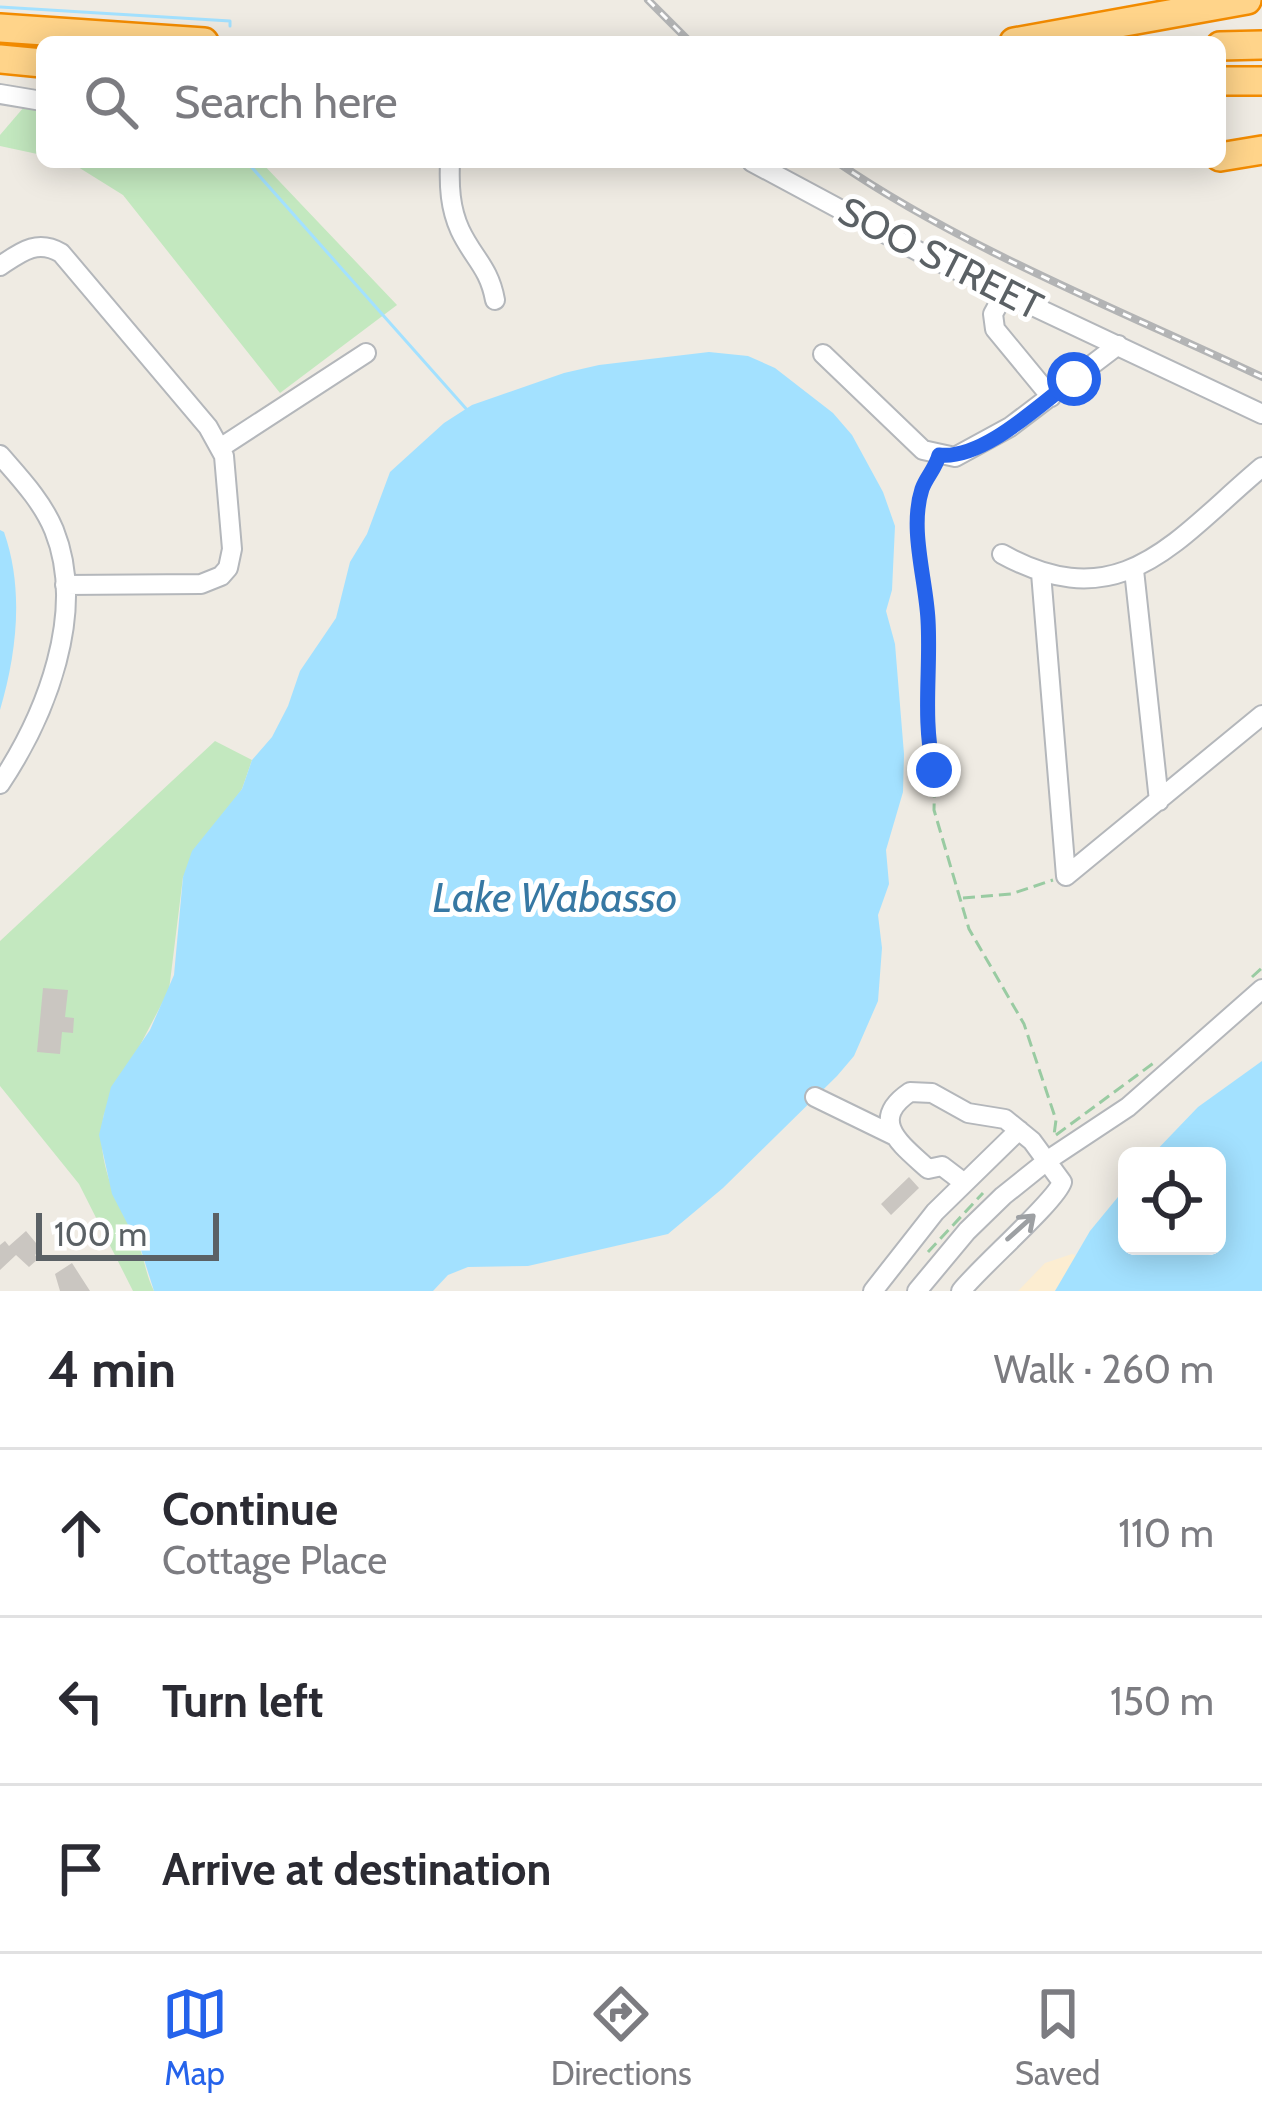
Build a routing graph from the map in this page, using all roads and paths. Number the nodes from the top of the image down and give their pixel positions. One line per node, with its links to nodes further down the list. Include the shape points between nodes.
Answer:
1 (1246, 0): 4 (highway)
2 (0, 28): 3 (highway)
3 (117, 36)
4 (1047, 36)
5 (1262, 45): 6 (highway)
6 (1226, 46)
7 (0, 59): 8 (highway)
8 (36, 62)
9 (1226, 81): 10 (highway)
10 (1262, 81)
11 (0, 94): 12 (street)
12 (36, 100)
13 (1262, 150): 14 (highway)
14 (1226, 156)
15 (450, 168): 19 (street, via 454,213 491,275)
16 (763, 168): 18 (street, SOO STREET)
17 (0, 266): 25 (street, via 32,247 61,253)
18 (1004, 292): 20 (street, SOO STREET); 23 (street, via 993,324)
19 (496, 300)
20 (1118, 345): 23 (street); 24 (street, SOO STREET)
21 (366, 353): 25 (street)
22 (823, 354): 27 (street, via 911,440)
23 (1051, 397): 27 (street, via 967,453)
24 (1262, 414)
25 (220, 448): 32 (street, via 232,549 221,576 201,584)
26 (0, 455): 32 (street, via 44,508)
27 (939, 455): 37 (path, via 922,487 918,529 927,741 934,810)
28 (1262, 466): 30 (street)
29 (1002, 554): 31 (street)
30 (1134, 570): 31 (street, via 1087,580); 35 (street)
31 (1041, 573): 36 (street)
32 (64, 585): 34 (street, via 42,706)
33 (1262, 715): 35 (street)
34 (0, 784)
35 (1159, 801): 36 (street)
36 (1066, 876): 37 (path)
37 (961, 899): 41 (path, via 1024,1024 1056,1120)
38 (1259, 998): 43 (street, via 1129,1107)
39 (815, 1097): 42 (street)
40 (1019, 1130): 42 (street, via 997,1114 968,1113 921,1090 894,1106); 43 (street); 44 (street)
41 (1053, 1137)
42 (897, 1140): 44 (street, via 928,1169 942,1166)
43 (1048, 1160): 46 (street, via 983,1214); 47 (street, one-way to 43, via 1056,1196 1061,1182)
44 (963, 1182): 45 (street)
45 (873, 1291)
46 (917, 1291)
47 (961, 1291)

